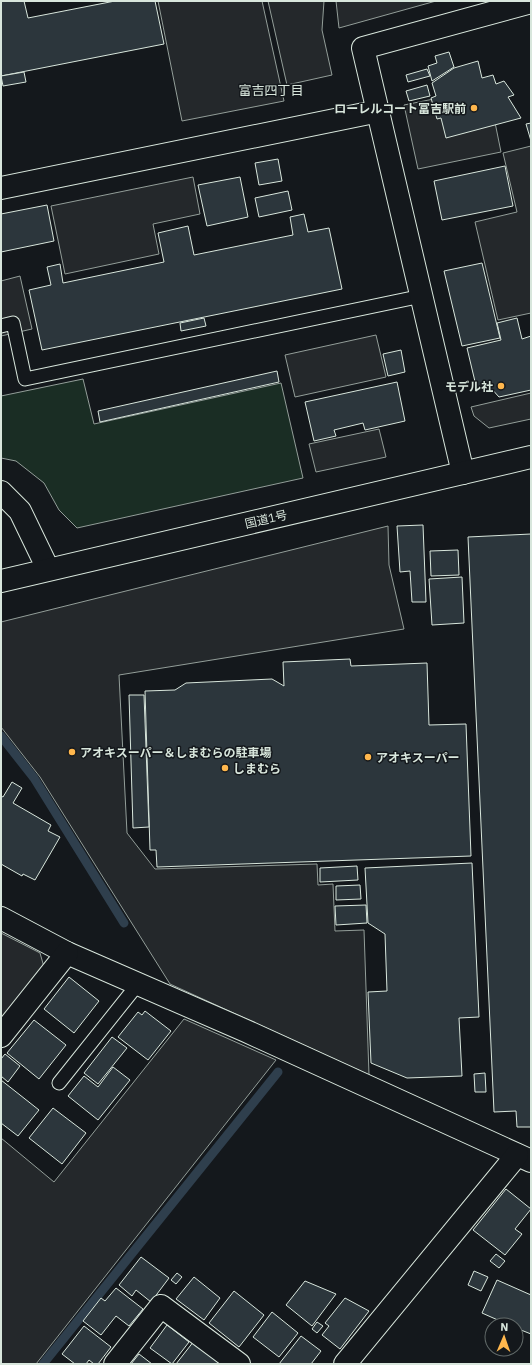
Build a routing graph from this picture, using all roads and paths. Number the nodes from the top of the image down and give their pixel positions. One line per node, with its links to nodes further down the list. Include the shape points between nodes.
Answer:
1 (531, 2): 2 (main road, via 363,48)
2 (379, 111): 3 (main road); 4 (main road)
3 (1, 188)
4 (422, 296): 5 (lane, via 25,379 13,323); 7 (main road)
5 (1, 326)
6 (531, 458): 7 (main road, 国道1号)
7 (463, 473): 9 (main road, 国道1号)
8 (1, 492): 9 (main road, via 20,511)
9 (48, 569): 10 (main road, 国道1号)
10 (1, 581)
11 (1, 918): 12 (main road)
12 (67, 953): 13 (main road); 14 (main road)
13 (138, 984): 15 (lane); 16 (main road)
14 (1, 1036)
15 (59, 1083)
16 (524, 1158): 19 (main road)
17 (115, 1364): 18 (main road, via 161,1306)
18 (240, 1364)
19 (345, 1364)

